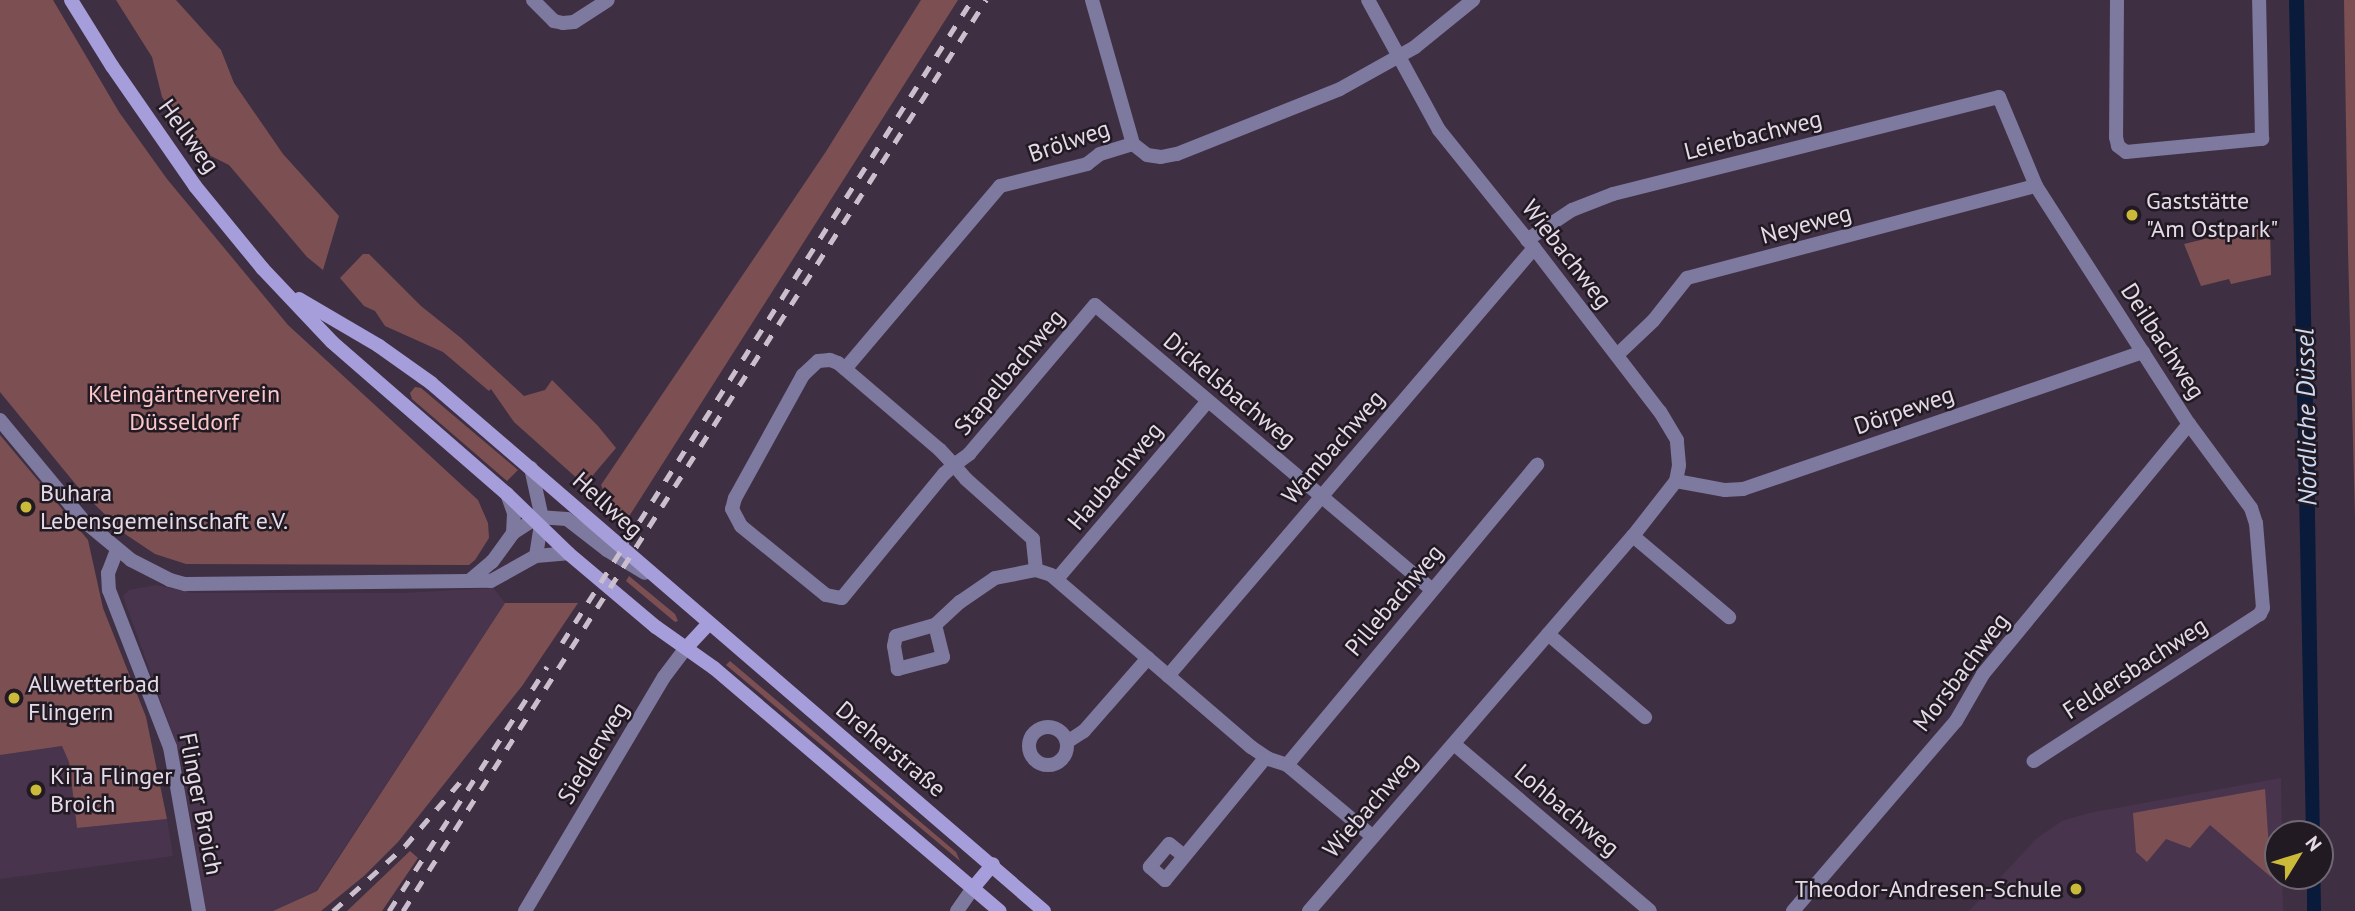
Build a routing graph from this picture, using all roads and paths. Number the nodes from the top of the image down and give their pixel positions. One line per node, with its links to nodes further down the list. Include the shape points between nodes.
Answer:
1 (71, 0): 14 (main road, Hellweg, via 181,166)
2 (533, 0): 3 (street, via 554,21 574,22)
3 (608, 0)
4 (1092, 0): 11 (street)
5 (1368, 0): 9 (street, Wiebachweg)
6 (1474, 0): 9 (street, Brölweg)
7 (2116, 0): 8 (street, via 2116,137 2122,150 2144,151 2262,139)
8 (2259, 0)
9 (1398, 58): 11 (street, Brölweg, via 1340,89 1177,153 1147,155); 13 (street, Wiebachweg, via 1439,130)
10 (1999, 97): 12 (street, Deilbachweg); 13 (street, Leierbachweg, via 1613,194 1572,210)
11 (1133, 144): 18 (street, Brölweg, via 1100,154 1087,164 1000,186)
12 (2036, 186): 16 (street, Deilbachweg); 17 (street, Neyeweg, via 1687,278 1653,321)
13 (1531, 244): 17 (street, Wiebachweg); 27 (street, Wambachweg)
14 (283, 289): 24 (main road, Hellweg, via 409,366); 26 (main road, Hellweg, via 360,369)
15 (1095, 305): 19 (street, Dickelsbachweg); 22 (street, Stapelbachweg, via 969,454)
16 (2143, 352): 21 (street, Deilbachweg); 25 (street, Dörpeweg, via 1743,489)
17 (1617, 355): 25 (street, Wiebachweg, via 1676,440)
18 (845, 369): 22 (street, Stapelbachweg); 22 (street, Stapelbachweg, via 830,360 818,361 803,375 735,498 732,509 741,526 826,595 842,598)
19 (1207, 402): 27 (street, Dickelsbachweg); 36 (street, Haubachweg)
20 (0, 420): 31 (street, via 84,521)
21 (2189, 424): 39 (street, Deilbachweg, via 2254,515); 64 (street, Morsbachweg, via 1983,674 1956,721)
22 (954, 465): 34 (street, via 1033,539)
23 (1537, 465): 38 (street, Pillebachweg)
24 (531, 468): 28 (street, Hellweg); 35 (main road, Hellweg)
25 (1676, 481): 30 (street, Wiebachweg)
26 (507, 494): 28 (main road, Hellweg); 29 (street, via 514,513)
27 (1321, 496): 38 (street, Dickelsbachweg); 46 (street, Wambachweg)
28 (539, 521): 29 (street); 32 (main road, Hellweg); 33 (street, Hellweg); 35 (street, Hellweg, via 570,520 607,550)
29 (513, 533): 37 (street, via 492,562)
30 (1633, 536): 40 (street); 43 (street, Wiebachweg)
31 (117, 550): 37 (street, via 148,571 185,584); 57 (street, Flinger Broich, via 108,573 108,590 170,747)
32 (568, 553): 33 (street); 44 (main road, Hellweg)
33 (536, 556): 37 (street, via 498,579)
34 (1036, 570): 36 (street); 42 (street, via 995,578)
35 (652, 577): 41 (main road, Hellweg)
36 (1057, 579): 45 (street)
37 (468, 581)
38 (1432, 590): 52 (street, Pillebachweg)
39 (2260, 614): 51 (street, Feldersbachweg)
40 (1730, 617)
41 (708, 624): 44 (main road, Siedlerweg); 55 (main road, Dreherstraße)
42 (935, 625)
43 (1548, 634): 47 (street); 49 (street, Wiebachweg)
44 (686, 648): 56 (main road); 58 (street, Siedlerweg, via 664,677)
45 (1148, 658): 46 (street); 48 (street, via 1084,731)
46 (1168, 676): 50 (street)
47 (1645, 717)
48 (1067, 742)
49 (1454, 744): 53 (street, Wiebachweg); 63 (street, Lohbachweg)
50 (1266, 758): 52 (street); 54 (street)
51 (2034, 761)
52 (1287, 765): 53 (street)
53 (1373, 838): 62 (street, Wiebachweg)
54 (1184, 856)
55 (993, 864): 56 (main road); 61 (main road, Dreherstraße)
56 (973, 888): 59 (street); 60 (main road)
57 (199, 911)
58 (525, 911)
59 (957, 911)
60 (1000, 911)
61 (1044, 911)
62 (1309, 911)
63 (1650, 911)
64 (1793, 911)

